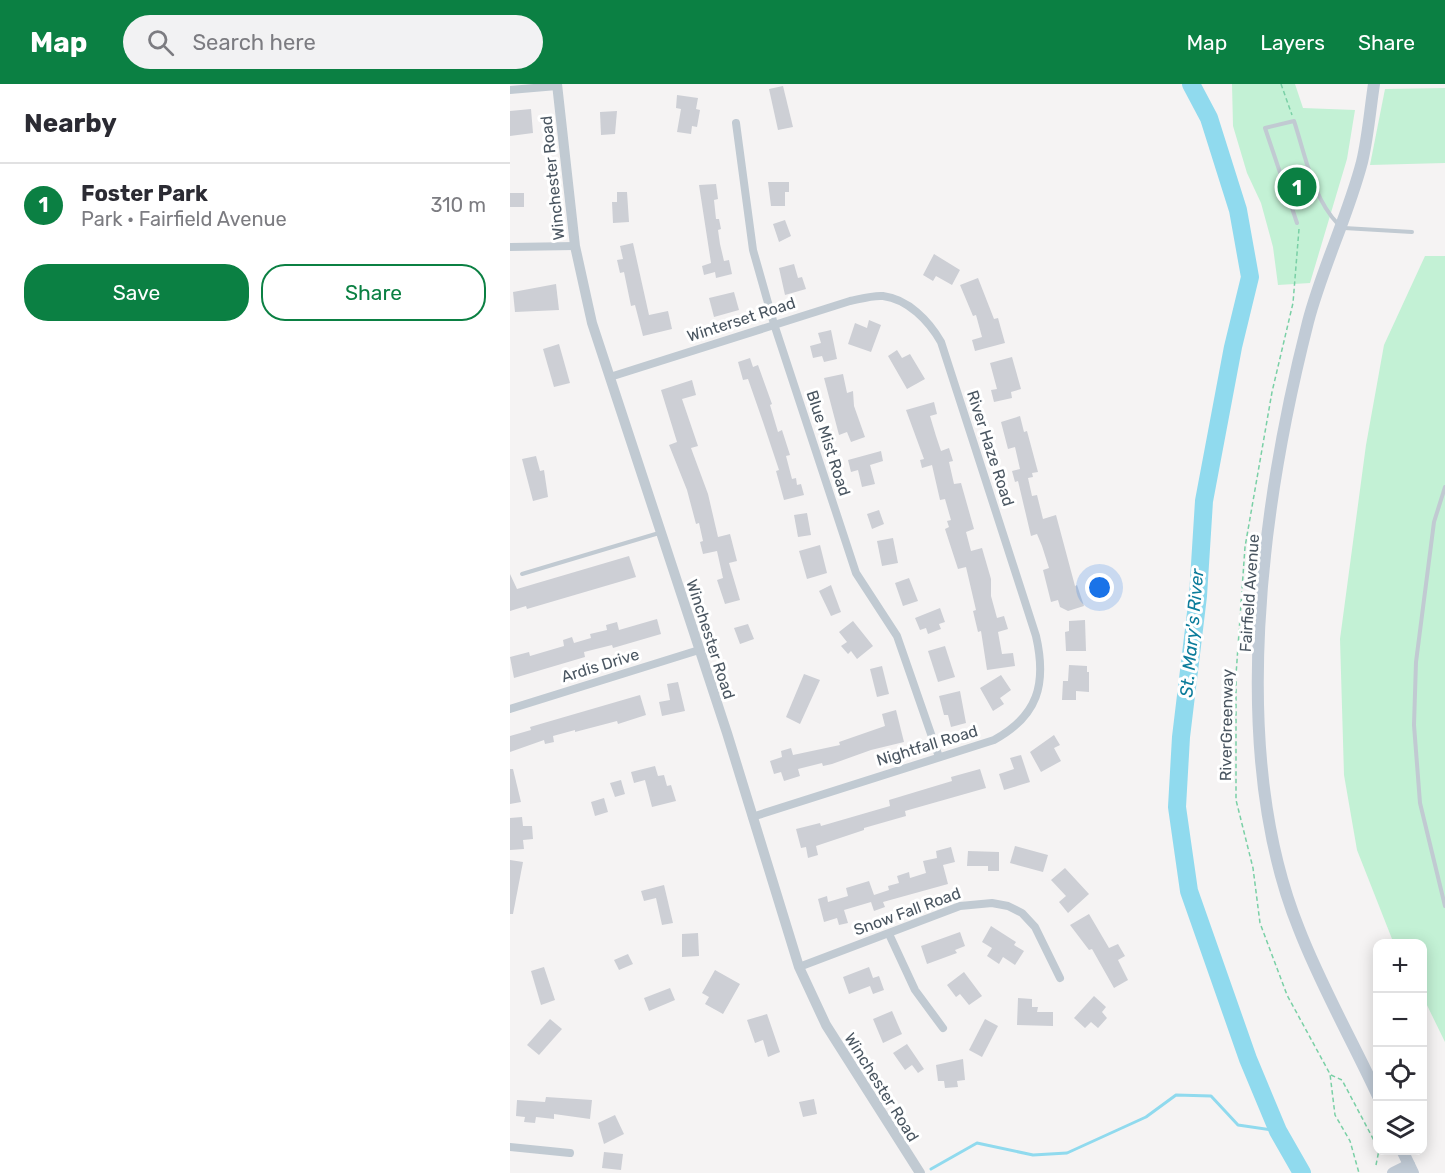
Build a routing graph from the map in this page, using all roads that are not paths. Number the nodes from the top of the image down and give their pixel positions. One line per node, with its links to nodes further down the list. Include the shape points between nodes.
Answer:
1 (1374, 84): 8 (main road, Fairfield Avenue, via 1362,162)
2 (557, 85): 3 (street); 10 (street, Winchester Road)
3 (510, 90)
4 (736, 123): 13 (street, Blue Mist Road, via 753,250)
5 (1316, 186): 6 (lane); 6 (lane, via 1294,121 1265,128); 8 (lane)
6 (1287, 195): 7 (lane)
7 (1297, 223)
8 (1340, 227): 9 (lane); 28 (main road, Fairfield Avenue, via 1309,319 1278,473 1262,613 1259,742 1278,860 1298,928)
9 (1412, 232)
10 (575, 246): 11 (street); 14 (street, Winchester Road, via 592,323)
11 (510, 247)
12 (883, 296): 13 (street, Winterset Road, via 850,301); 18 (street, River Haze Road, via 909,306 932,326 941,342)
13 (774, 324): 14 (street, Winterset Road); 21 (street, Blue Mist Road, via 856,573 897,636)
14 (610, 377): 16 (street, Winchester Road)
15 (1445, 487): 23 (lane, via 1434,522 1416,662 1414,725 1420,803)
16 (660, 533): 17 (lane); 19 (street, Winchester Road)
17 (522, 574)
18 (1036, 636): 21 (street, Nightfall Road, via 1041,669 1028,715 994,740)
19 (699, 650): 20 (street, Ardis Drive); 22 (street, Winchester Road)
20 (510, 709)
21 (939, 757): 22 (street, Nightfall Road)
22 (752, 817): 25 (street, Winchester Road)
23 (1445, 906)
24 (889, 934): 25 (street, Snow Fall Road); 26 (street, Snow Fall Road, via 960,906 980,902 1008,906 1022,913 1035,927); 27 (street, via 915,990)
25 (800, 967): 33 (street, Winchester Road, via 826,1025)
26 (1060, 978)
27 (943, 1028)
28 (1373, 1087)
29 (510, 1147): 30 (street)
30 (570, 1153)
31 (1404, 1155): 32 (main road)
32 (1411, 1169): 34 (main road)
33 (920, 1173)
34 (1393, 1173)

